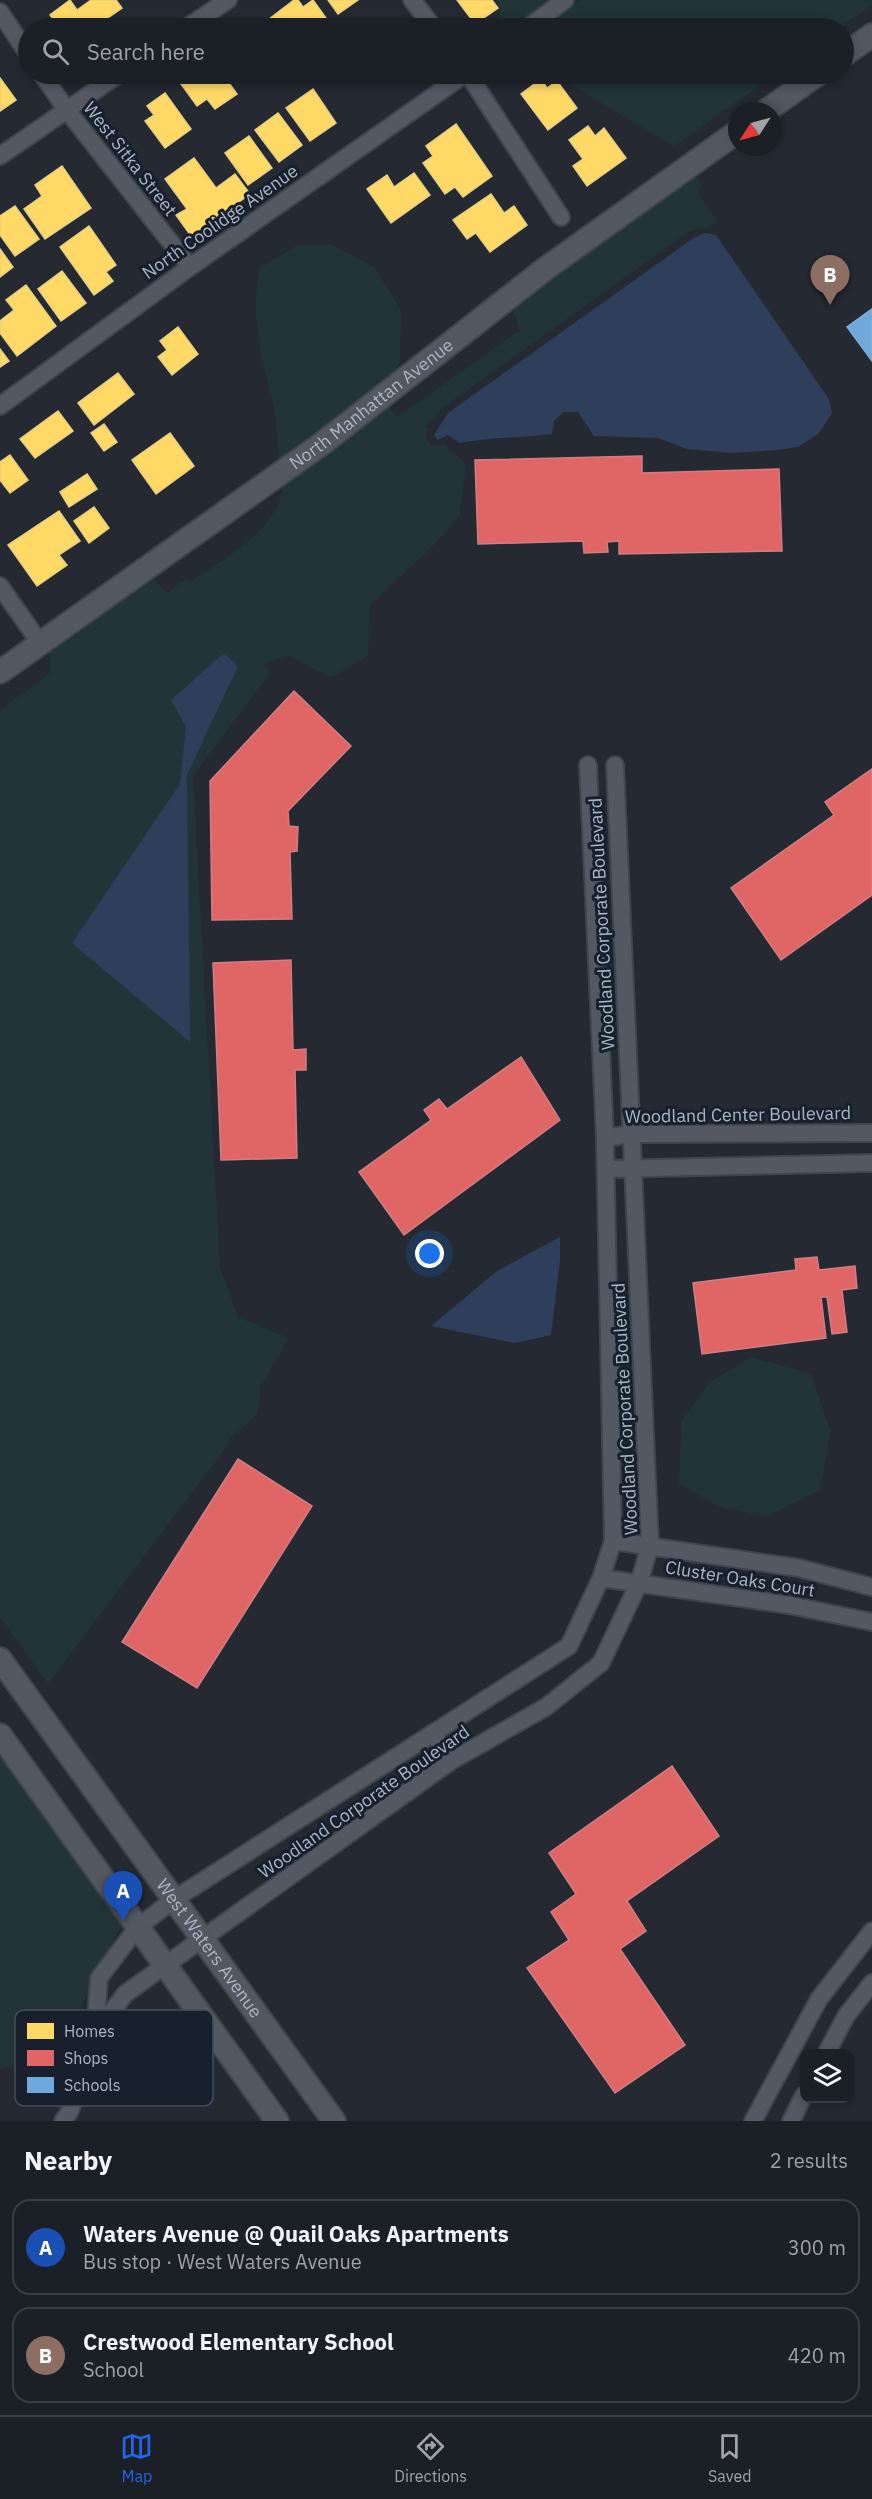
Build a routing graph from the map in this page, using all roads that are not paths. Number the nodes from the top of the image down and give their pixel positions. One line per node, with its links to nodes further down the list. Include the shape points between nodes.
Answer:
1 (228, 0): 5 (street)
2 (412, 0): 6 (street)
3 (565, 0): 7 (street)
4 (0, 12): 9 (street)
5 (201, 18)
6 (426, 18)
7 (540, 18)
8 (872, 35): 10 (main road)
9 (18, 39)
10 (854, 47)
11 (49, 84): 17 (street, West Sitka Street)
12 (104, 84): 17 (street)
13 (453, 84): 21 (street, North Coolidge Avenue)
14 (474, 84): 20 (street)
15 (804, 84): 16 (main road)
16 (779, 102)
17 (66, 109): 19 (street); 21 (street, West Sitka Street)
18 (728, 138): 24 (main road, North Manhattan Avenue, via 545,269 323,443)
19 (0, 156)
20 (561, 217)
21 (190, 267): 22 (street, North Coolidge Avenue)
22 (0, 406)
23 (0, 586): 24 (street)
24 (40, 643): 25 (main road, North Manhattan Avenue)
25 (0, 672)
26 (588, 765): 30 (street, Woodland Corporate Boulevard)
27 (615, 765): 29 (street, Woodland Corporate Boulevard)
28 (872, 1133): 29 (street, Woodland Center Boulevard)
29 (632, 1134): 30 (street, Woodland Center Boulevard); 32 (street, Woodland Corporate Boulevard)
30 (605, 1138): 33 (street, Woodland Corporate Boulevard)
31 (872, 1163): 32 (street)
32 (633, 1166): 33 (street); 35 (street, Woodland Corporate Boulevard)
33 (606, 1169): 34 (street, Woodland Corporate Boulevard)
34 (613, 1541): 35 (street, Cluster Oaks Court); 36 (street, Woodland Corporate Boulevard)
35 (650, 1545): 37 (street, Woodland Corporate Boulevard); 38 (street, Cluster Oaks Court, via 799,1568)
36 (601, 1578): 37 (street, Cluster Oaks Court); 41 (street, Woodland Corporate Boulevard, via 568,1646)
37 (639, 1583): 39 (street, Cluster Oaks Court, via 789,1605); 43 (street, Woodland Corporate Boulevard, via 601,1663 546,1707)
38 (872, 1587)
39 (872, 1622)
40 (0, 1659): 44 (main road, West Waters Avenue)
41 (433, 1733): 43 (street); 44 (street, Woodland Corporate Boulevard)
42 (0, 1735): 45 (main road)
43 (451, 1761): 47 (street, Woodland Corporate Boulevard)
44 (173, 1900): 45 (street, Woodland Corporate Boulevard); 47 (main road, West Waters Avenue)
45 (136, 1928): 48 (main road); 50 (street, Woodland Corporate Boulevard, via 99,1978)
46 (872, 1931): 60 (street, via 819,1999)
47 (202, 1940): 48 (street, Woodland Corporate Boulevard); 59 (main road, West Waters Avenue)
48 (164, 1966): 51 (street, Woodland Corporate Boulevard, via 125,1994); 52 (main road)
49 (872, 1983): 54 (street, via 846,2016)
50 (97, 2010)
51 (113, 2010)
52 (196, 2010)
53 (213, 2033): 58 (main road)
54 (829, 2049)
55 (800, 2103): 61 (street)
56 (71, 2106): 57 (street)
57 (63, 2121)
58 (277, 2121)
59 (334, 2121)
60 (753, 2121)
61 (791, 2121)

